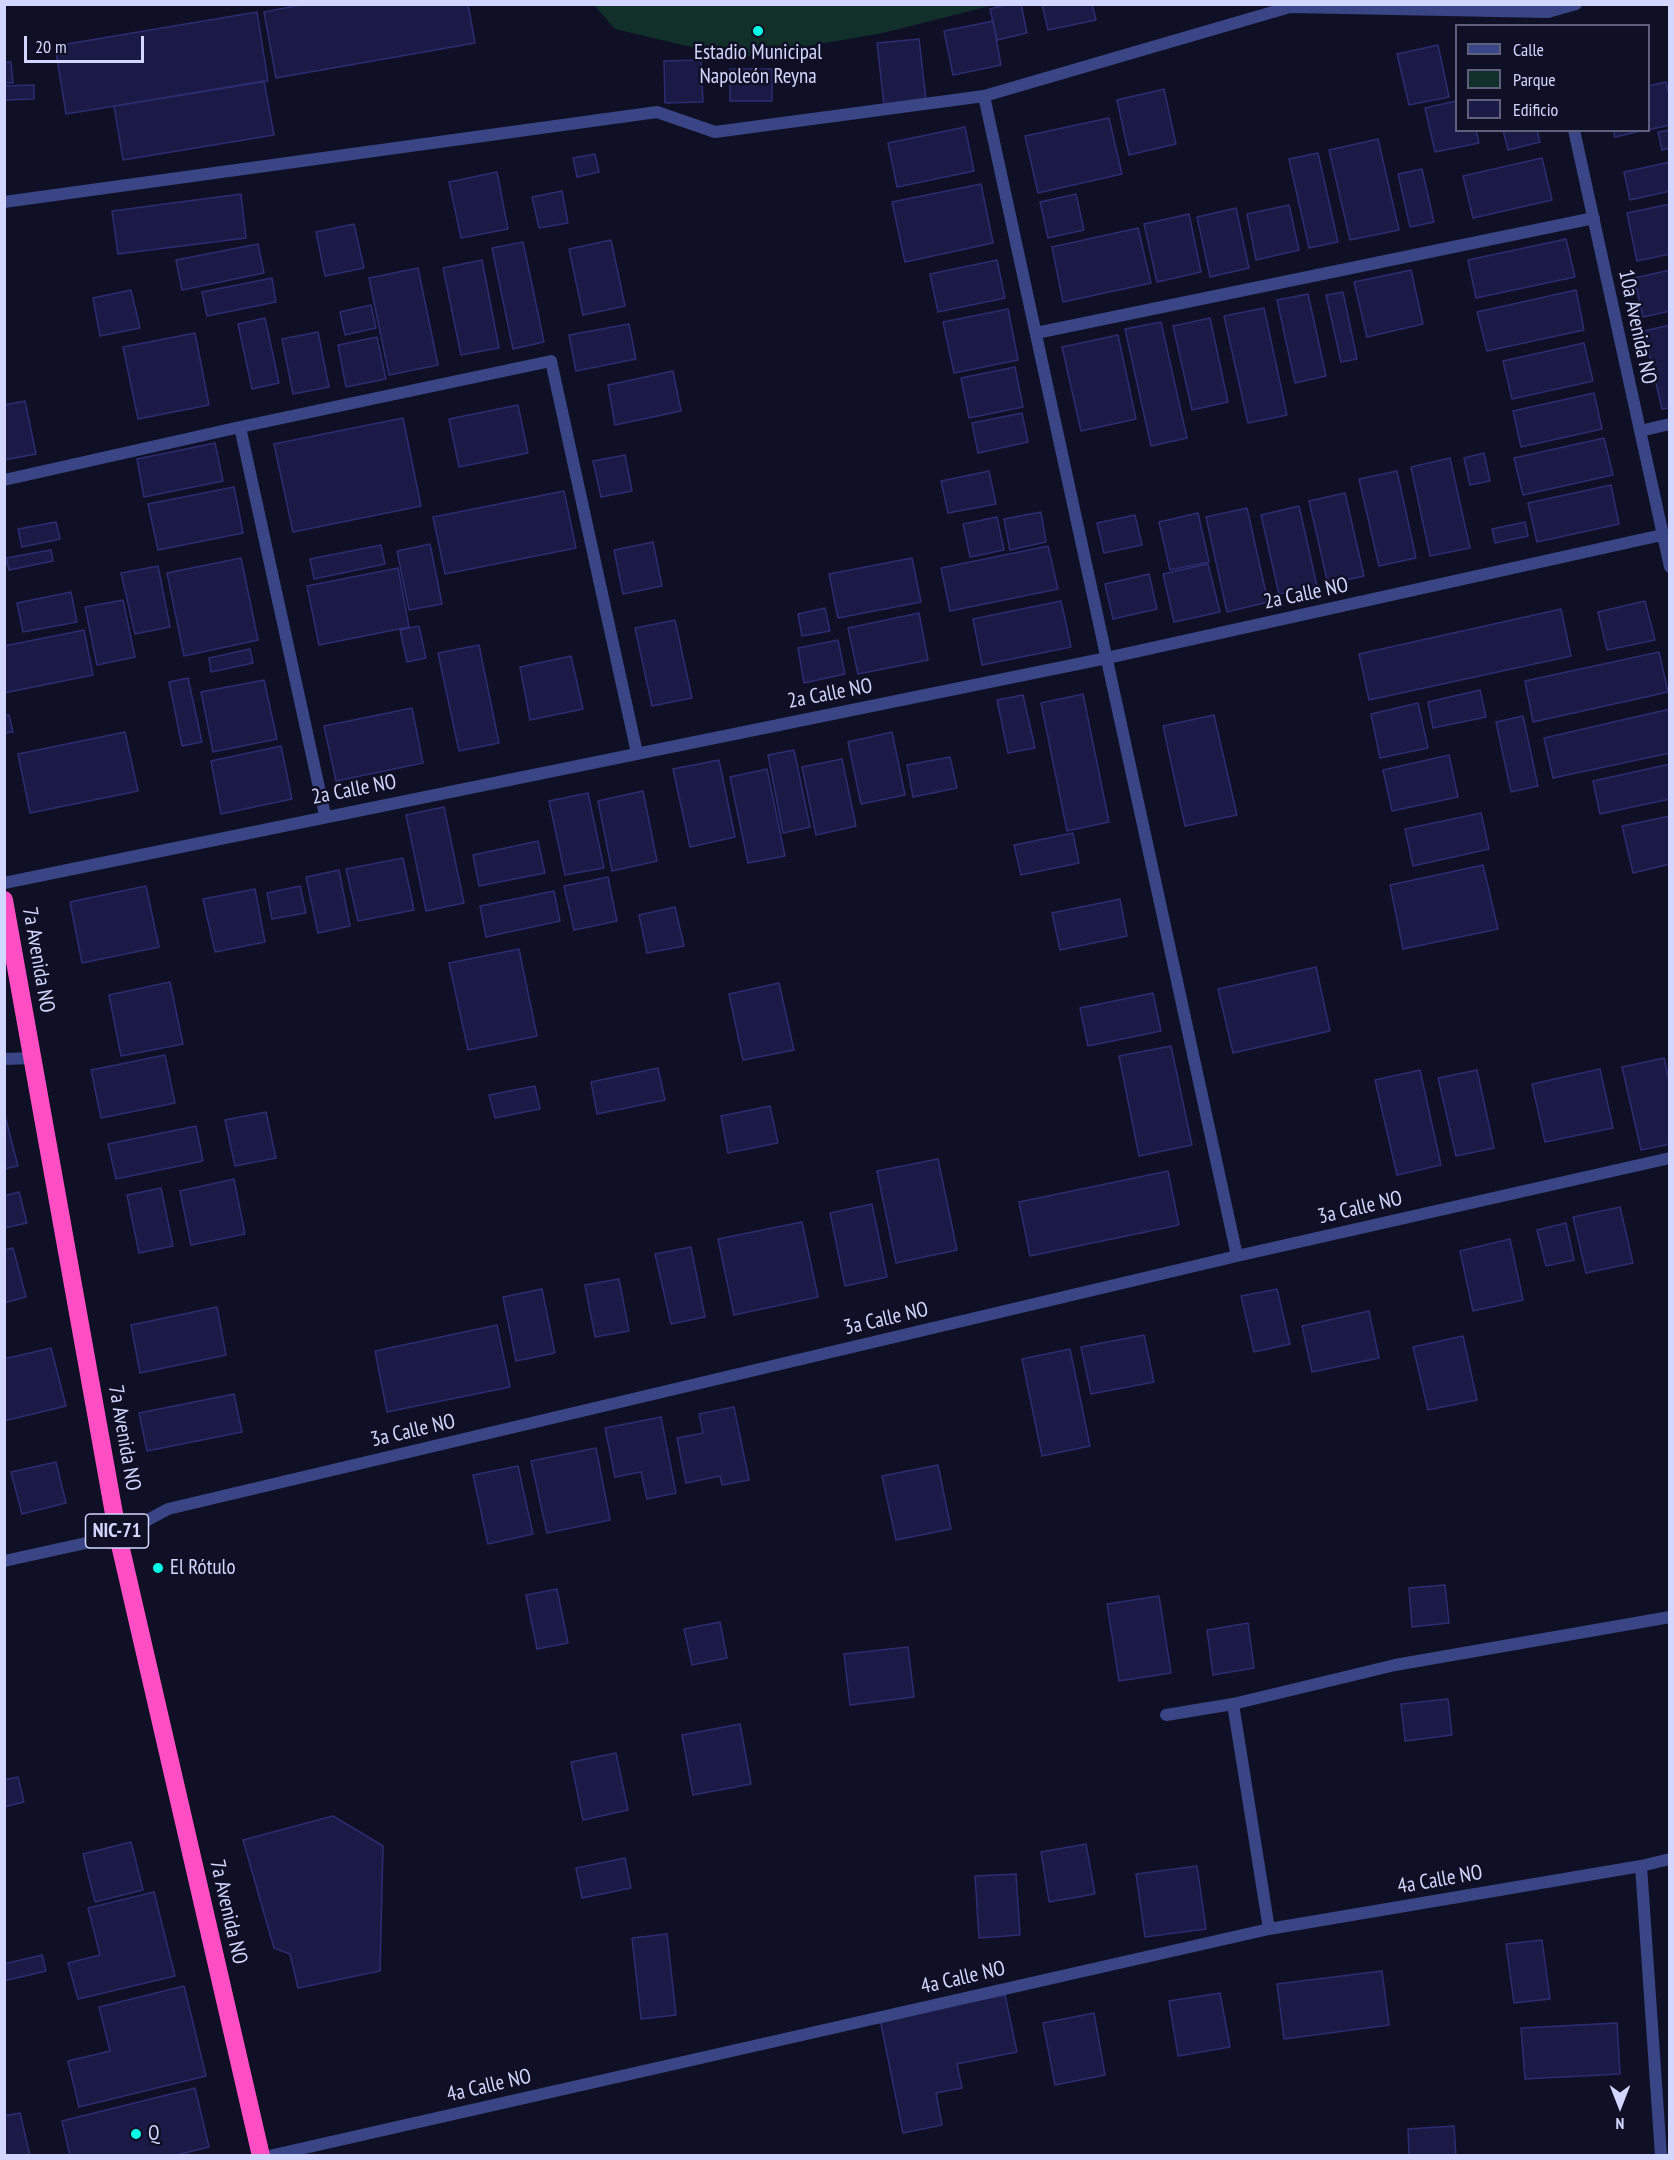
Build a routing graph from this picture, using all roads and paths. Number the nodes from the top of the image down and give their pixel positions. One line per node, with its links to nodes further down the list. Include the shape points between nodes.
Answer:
1 (1576, 4): 3 (street)
2 (1290, 6): 3 (street); 5 (street)
3 (1548, 12): 4 (street)
4 (1551, 24)
5 (984, 96): 7 (street, via 715,132 657,112); 9 (street)
6 (1574, 132): 8 (street, 10a Avenida NO)
7 (4, 202)
8 (1594, 218): 9 (street); 12 (street, 10a Avenida NO)
9 (1036, 333): 16 (street)
10 (1670, 424): 12 (street)
11 (240, 427): 13 (street); 17 (street, via 551,362); 18 (street)
12 (1640, 431): 14 (street, 10a Avenida NO)
13 (4, 480)
14 (1662, 535): 15 (street, 10a Avenida NO); 16 (street, 2a Calle NO)
15 (1670, 567)
16 (1107, 658): 17 (street, 2a Calle NO); 24 (street)
17 (637, 753): 18 (street, 2a Calle NO)
18 (326, 815): 19 (street, 2a Calle NO)
19 (4, 883)
20 (4, 900): 21 (highway, 7a Avenida NO / NIC-71)
21 (33, 1058): 22 (street); 25 (highway, 7a Avenida NO / NIC-71)
22 (4, 1059)
23 (1670, 1158): 24 (street, 3a Calle NO)
24 (1237, 1256): 25 (street, 3a Calle NO, via 168,1509)
25 (118, 1536): 26 (street, 3a Calle NO); 33 (highway, 7a Avenida NO / NIC-71)
26 (4, 1562)
27 (1670, 1617): 28 (street, via 1395,1665)
28 (1233, 1704): 29 (street); 32 (street)
29 (1166, 1715)
30 (1670, 1859): 31 (street, 4a Calle NO)
31 (1641, 1866): 32 (street, 4a Calle NO); 35 (street)
32 (1269, 1929): 34 (street, 4a Calle NO)
33 (261, 2156)
34 (269, 2156)
35 (1661, 2156)

